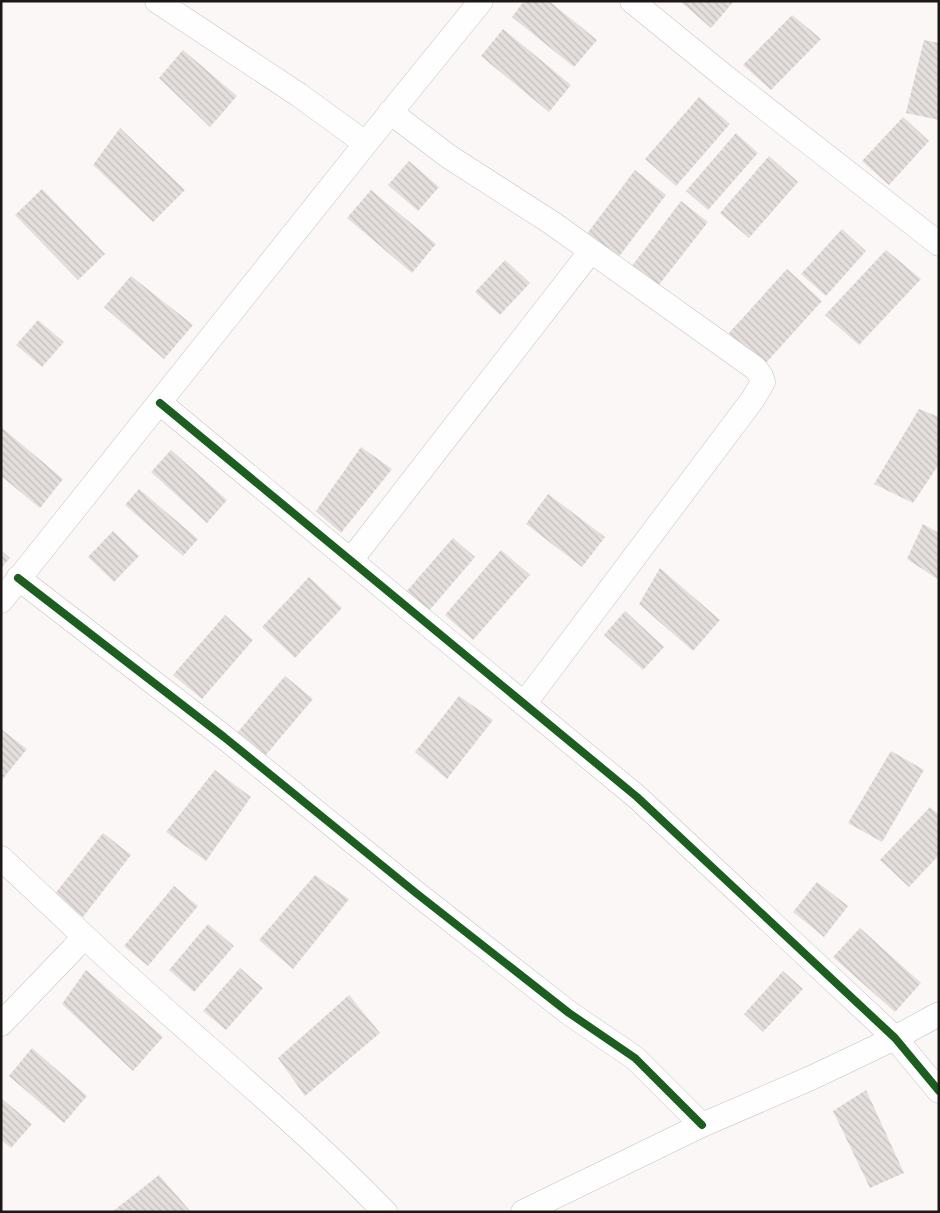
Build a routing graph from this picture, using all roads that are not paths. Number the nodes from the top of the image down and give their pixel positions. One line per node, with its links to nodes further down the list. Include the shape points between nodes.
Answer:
1 (157, 1): 5 (street)
2 (481, 1): 4 (street)
3 (632, 1): 6 (street)
4 (390, 112): 5 (street); 7 (street, via 448,156)
5 (365, 143): 8 (street)
6 (939, 244)
7 (591, 251): 9 (street); 12 (street, via 755,368 763,382)
8 (160, 403): 9 (street); 10 (street)
9 (351, 560): 12 (street)
10 (18, 578): 11 (street); 19 (street, via 224,737 562,1007 635,1058)
11 (1, 601)
12 (524, 704): 17 (street, via 637,798)
13 (1, 858): 14 (street)
14 (84, 936): 16 (street); 20 (street, via 269,1101)
15 (939, 1014): 17 (street)
16 (1, 1024)
17 (895, 1038): 18 (street); 19 (street)
18 (939, 1091)
19 (702, 1125): 21 (street)
20 (385, 1212)
21 (523, 1212)

